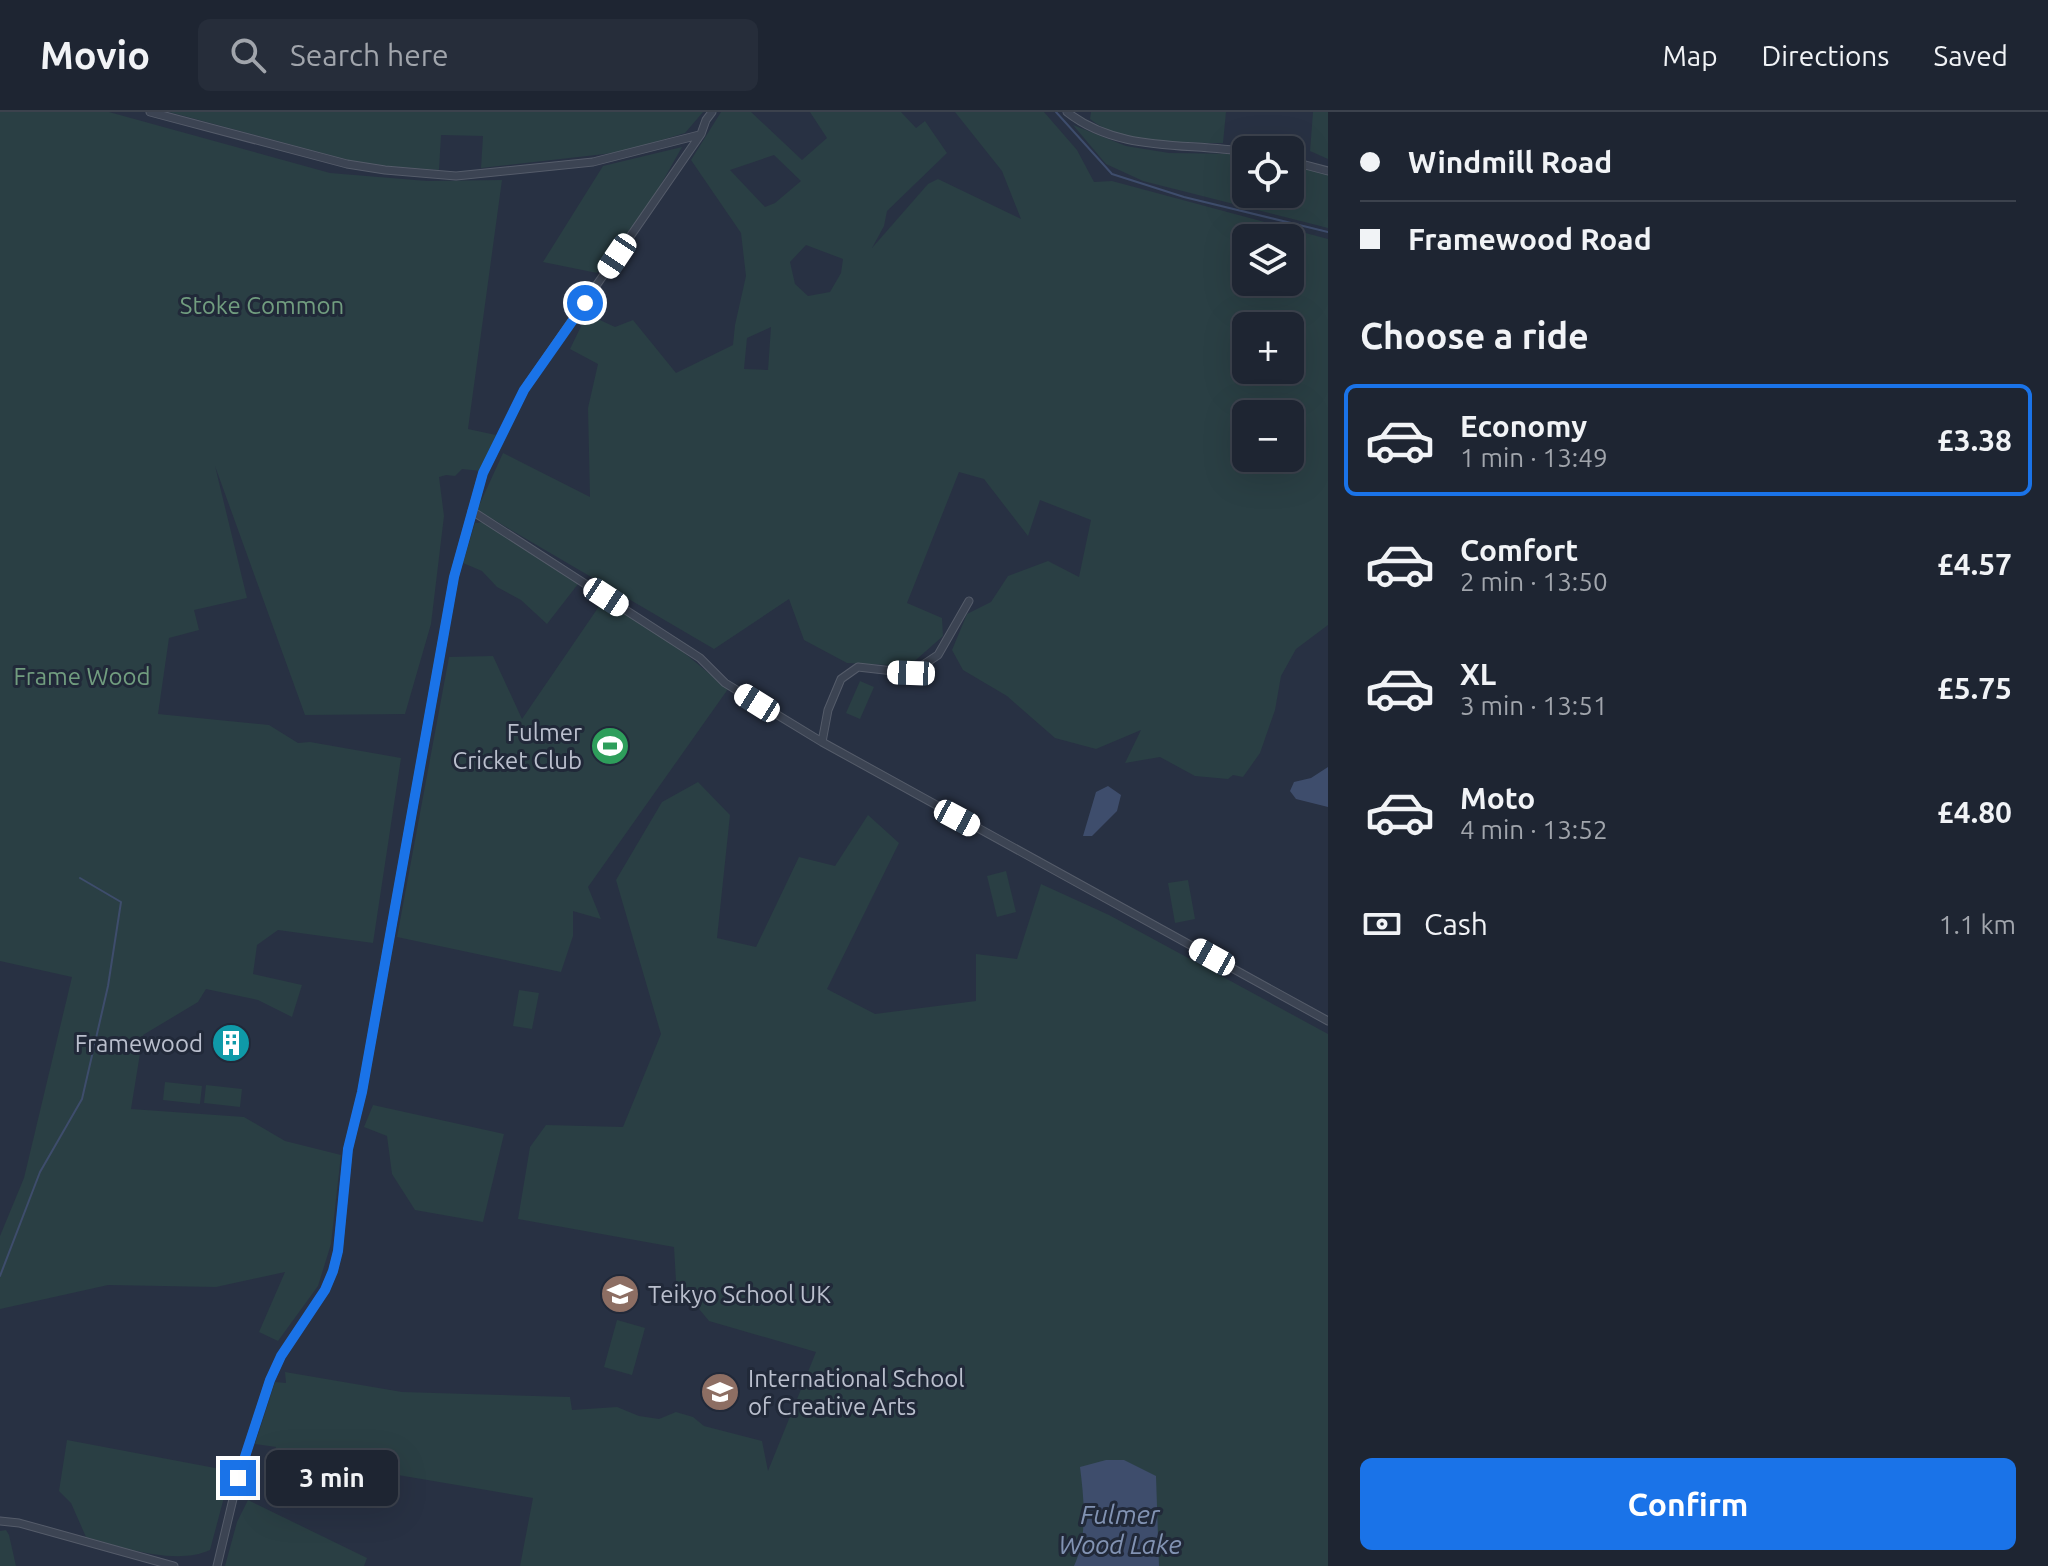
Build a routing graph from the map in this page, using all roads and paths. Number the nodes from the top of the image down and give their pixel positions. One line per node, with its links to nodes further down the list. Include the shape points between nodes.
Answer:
1 (150, 112): 4 (street, via 347,164 456,176 593,162)
2 (712, 112): 4 (street)
3 (1067, 112): 5 (street, via 1103,132 1132,140)
4 (701, 134): 8 (street, via 524,390 483,473)
5 (1232, 150)
6 (1304, 165): 7 (street)
7 (1328, 171)
8 (472, 511): 10 (street, via 700,658 725,683); 14 (street, via 454,577 348,1149 338,1251 325,1290 270,1380)
9 (969, 601): 10 (street, via 938,655 911,673 858,667 841,679)
10 (822, 742): 11 (street)
11 (1328, 1021)
12 (0, 1521): 13 (street)
13 (174, 1566)
14 (217, 1566)

